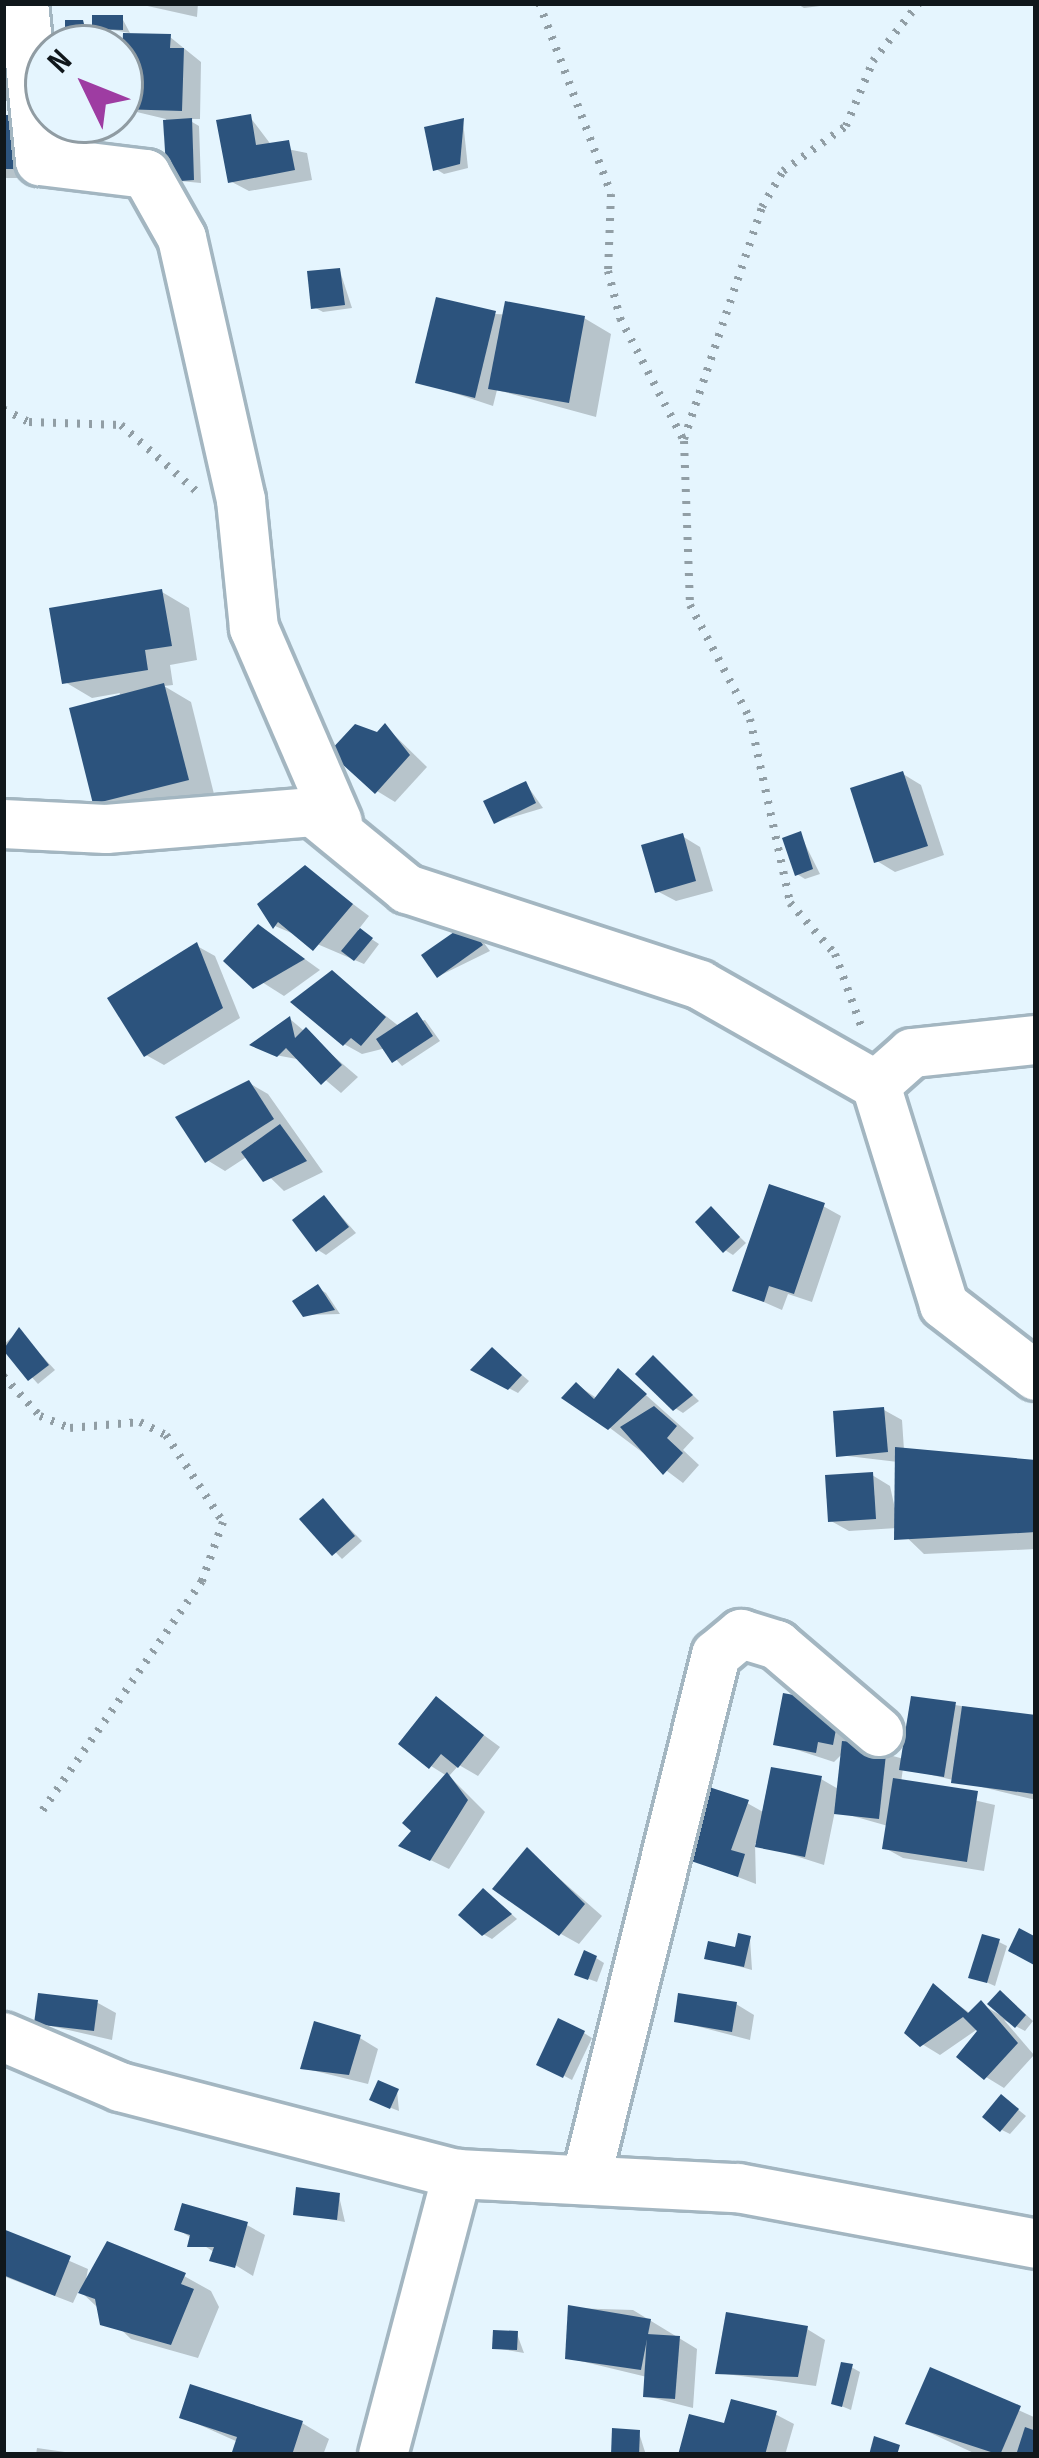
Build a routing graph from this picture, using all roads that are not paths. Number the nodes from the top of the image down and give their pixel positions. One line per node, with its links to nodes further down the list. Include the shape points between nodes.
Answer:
1 (24, 3): 2 (street, via 40,161 146,173 182,238 232,467 254,628)
2 (338, 822): 3 (street, via 313,812 106,829); 5 (street, via 407,889 700,985)
3 (3, 824)
4 (1036, 1040): 5 (street, via 912,1053)
5 (870, 1080): 6 (street, via 944,1305)
6 (1036, 1376)
7 (879, 1732): 10 (street, via 777,1645 740,1634 716,1655)
8 (3, 2037): 9 (street, via 120,2087)
9 (457, 2174): 10 (street); 12 (street)
10 (587, 2175): 11 (street, via 738,2188)
11 (1036, 2244)
12 (383, 2455)

